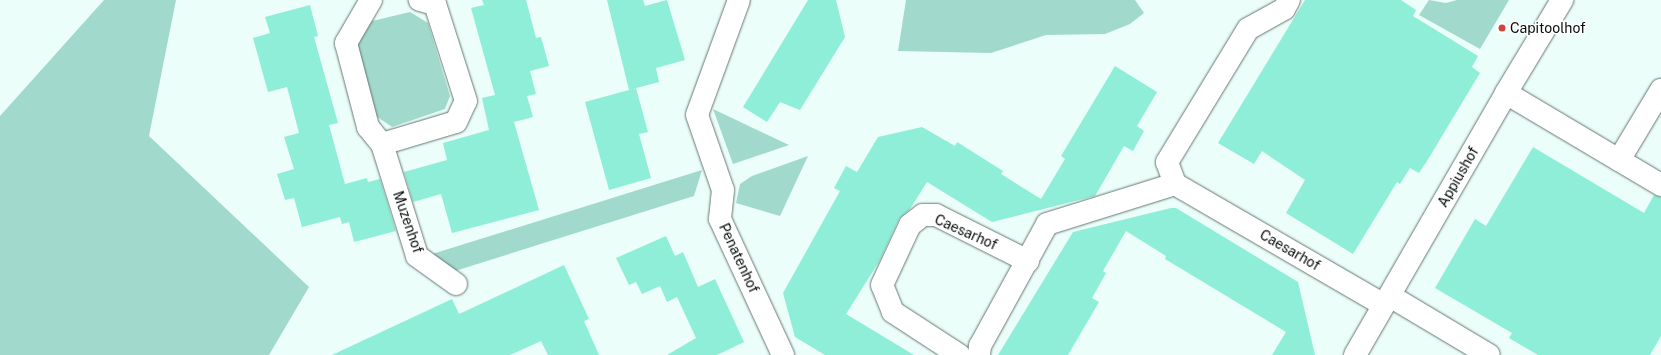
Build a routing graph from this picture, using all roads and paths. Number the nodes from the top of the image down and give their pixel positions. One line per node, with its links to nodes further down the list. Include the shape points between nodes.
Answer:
1 (371, 0): 8 (street, Muzenhof, via 346,44 368,127)
2 (420, 0): 8 (street, via 435,4 466,101 456,122)
3 (739, 0): 15 (street, Penatenhof, via 697,114 723,190 720,219)
4 (1289, 0): 10 (street, via 1284,9 1248,29 1167,162)
5 (1562, 0): 7 (street, Appiushof)
6 (1661, 90): 9 (street)
7 (1506, 93): 9 (street); 14 (street, Appiushof)
8 (382, 144): 13 (street, Muzenhof, via 417,256)
9 (1619, 160): 11 (street)
10 (1175, 184): 12 (street, via 1047,224); 14 (street, Caesarhof)
11 (1661, 185)
12 (1028, 261): 16 (street, Caesarhof, via 936,215 923,215 910,225 882,285 893,312); 17 (street, via 980,346)
13 (456, 284)
14 (1387, 300): 18 (street, Appiushof); 19 (street, Caesarhof)
15 (783, 355)
16 (959, 355)
17 (979, 355)
18 (1355, 355)
19 (1489, 355)

